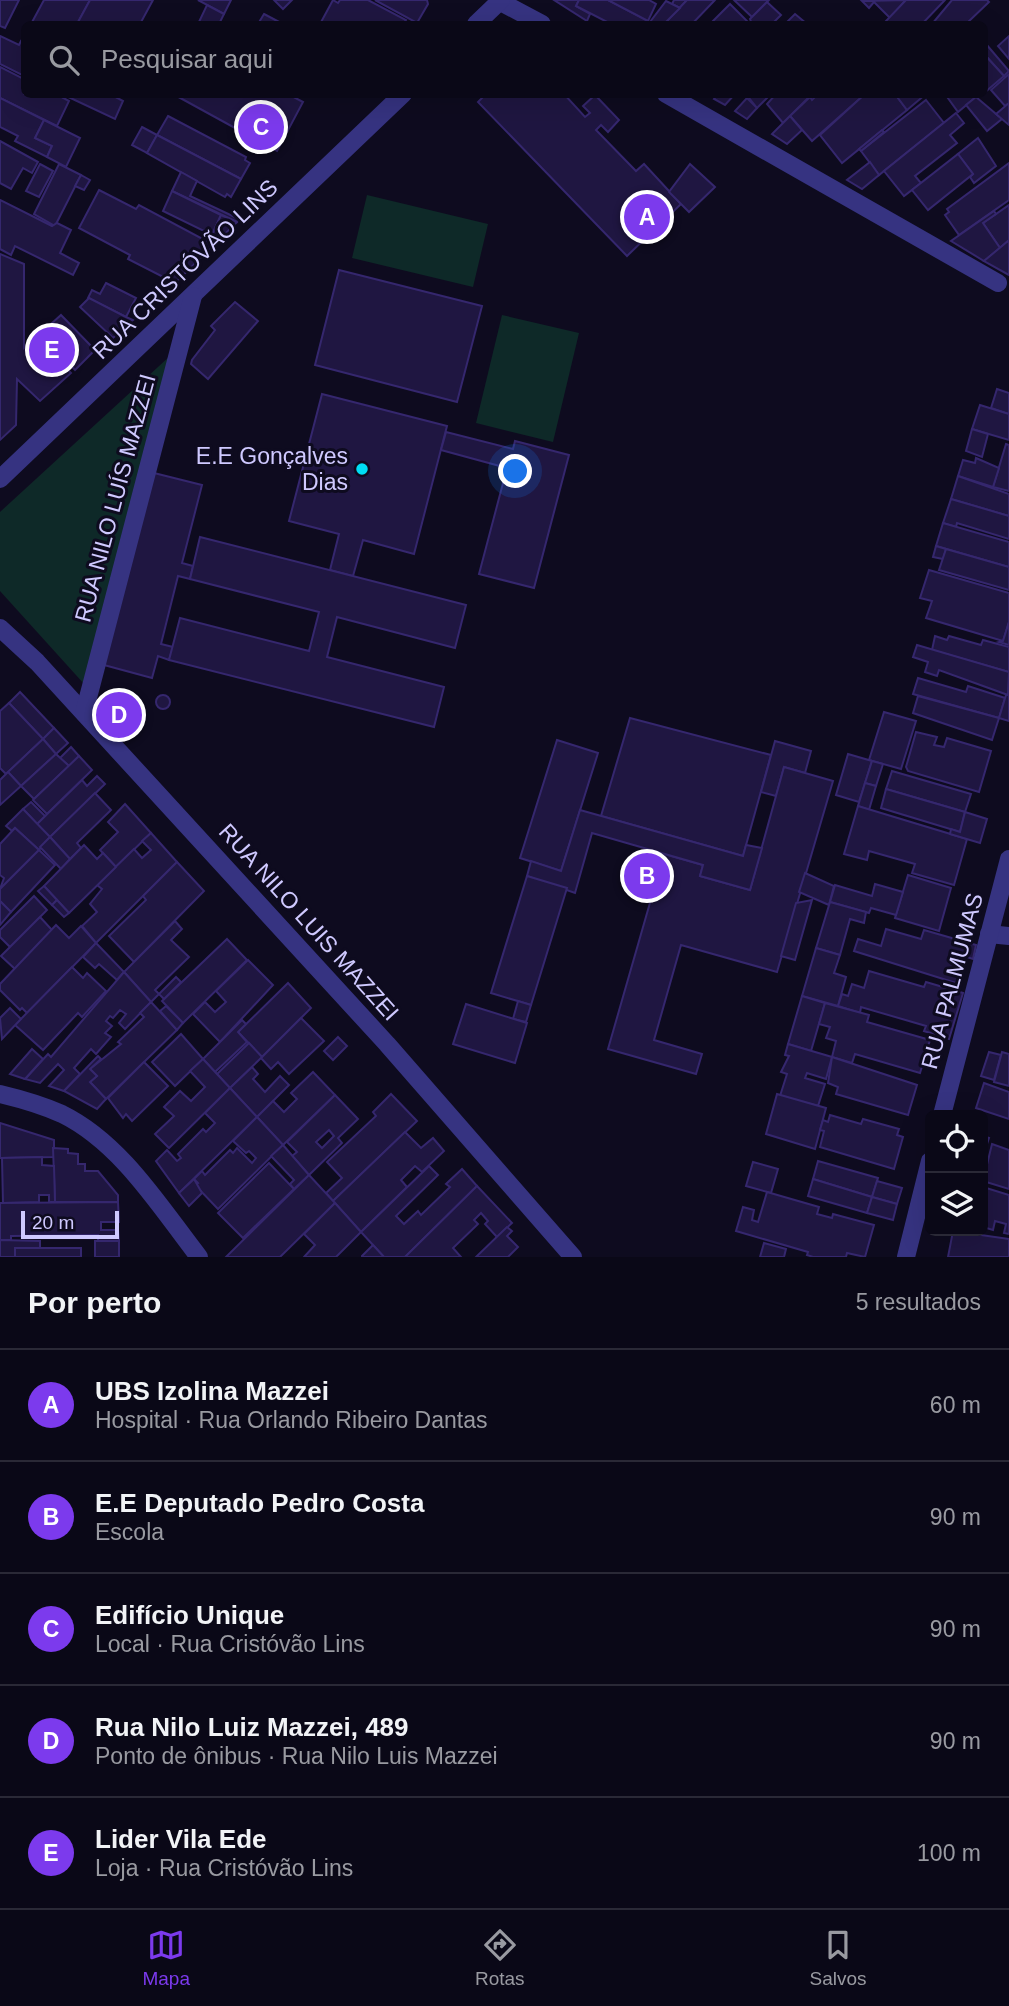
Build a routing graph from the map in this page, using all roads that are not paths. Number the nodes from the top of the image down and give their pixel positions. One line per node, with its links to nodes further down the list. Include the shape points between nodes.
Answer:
1 (499, 1): 2 (street); 3 (street)
2 (479, 21)
3 (536, 21)
4 (399, 98): 7 (street, RUA CRISTÓVÃO LINS)
5 (673, 98): 6 (street)
6 (998, 284)
7 (193, 295): 8 (street, RUA CRISTÓVÃO LINS); 10 (street, RUA NILO LUÍS MAZZEI)
8 (0, 479)
9 (0, 628): 10 (street, RUA NILO LUIS MAZZEI)
10 (84, 713): 18 (street, RUA NILO LUIS MAZZEI, via 387,1044)
11 (1009, 859): 12 (street, RUA PALMUMAS)
12 (989, 934): 13 (street); 15 (street, RUA PALMUMAS)
13 (1009, 936)
14 (0, 1094): 17 (street, via 63,1114 104,1144 136,1175)
15 (943, 1110)
16 (927, 1173): 19 (street)
17 (199, 1257)
18 (573, 1257)
19 (906, 1257)

